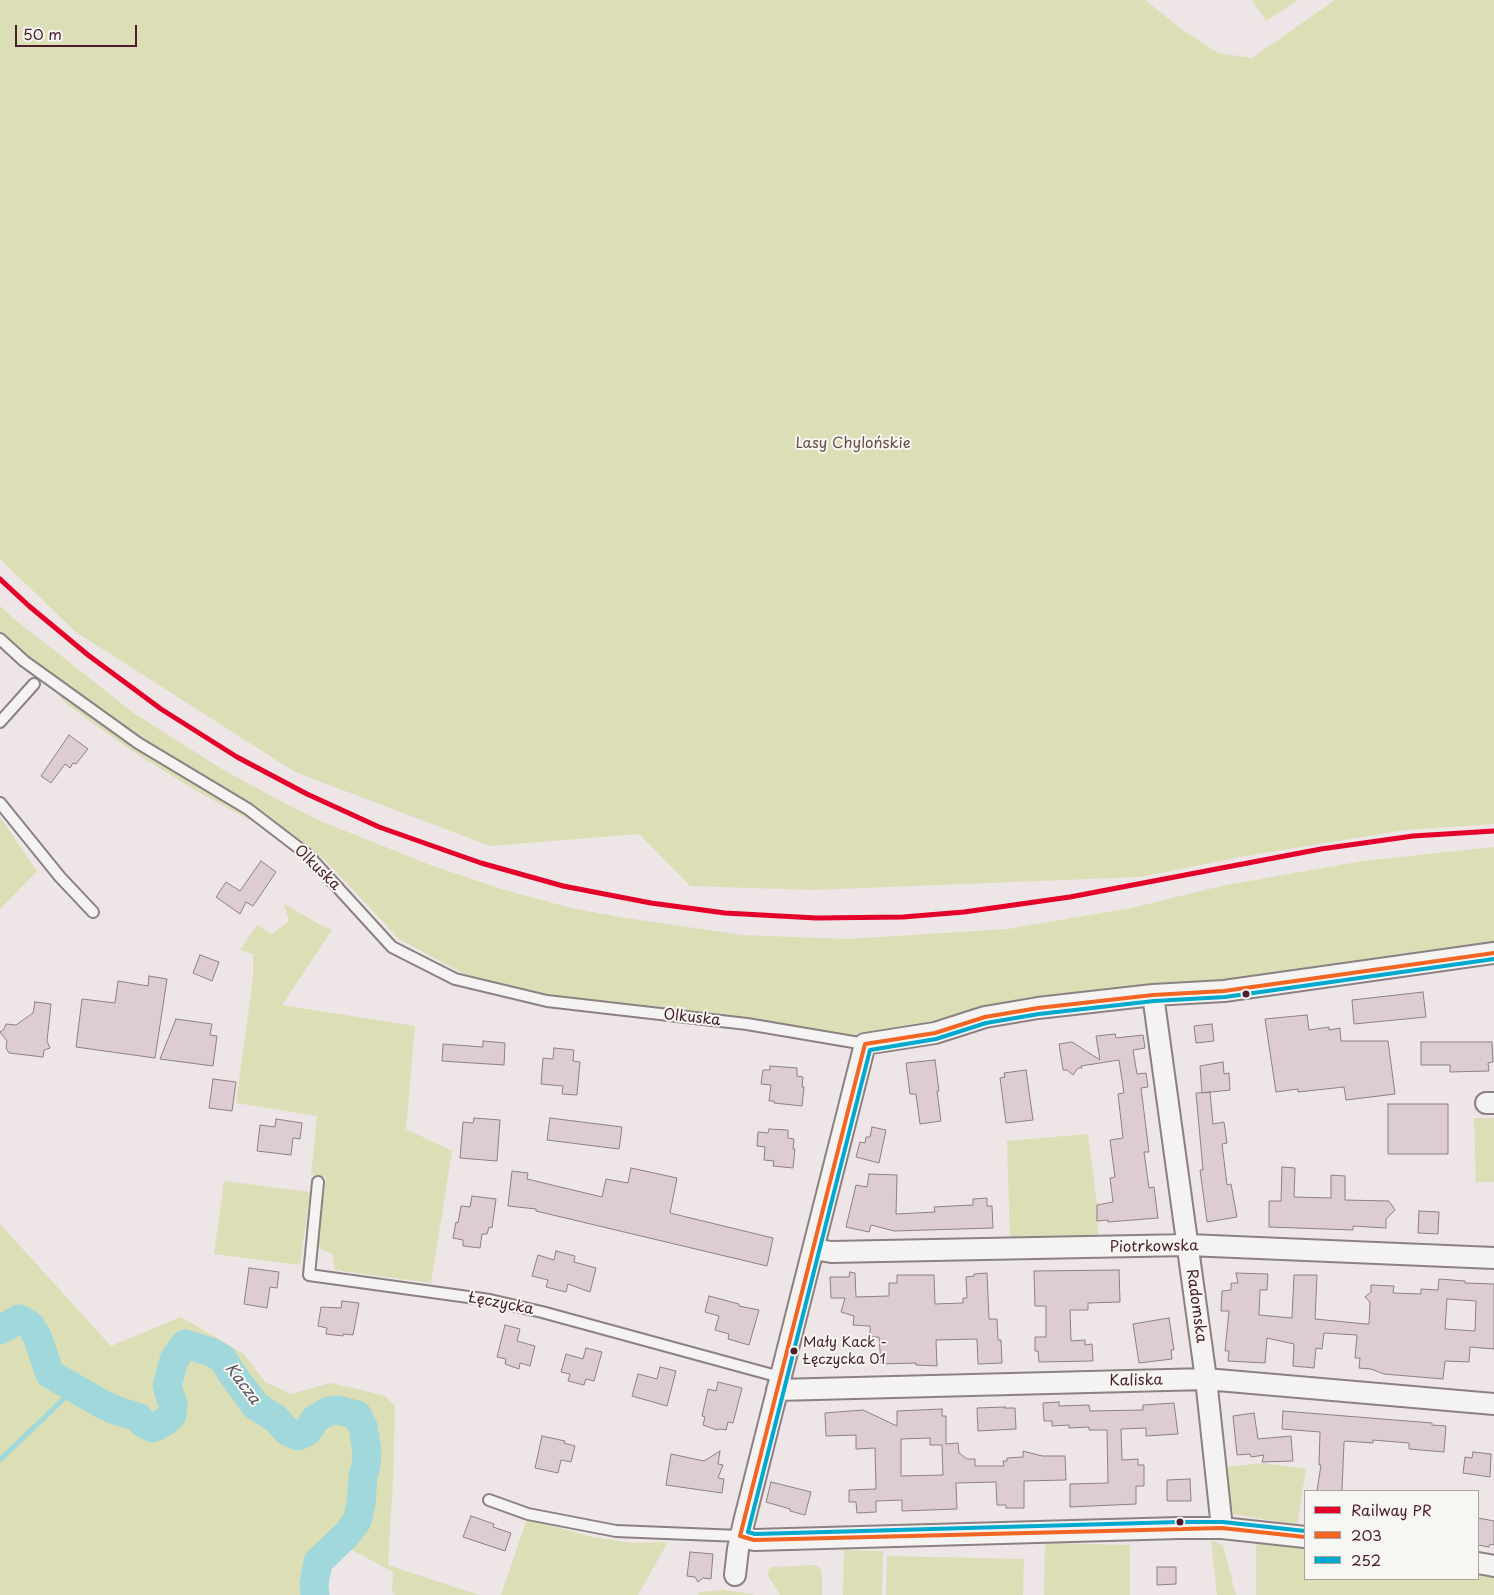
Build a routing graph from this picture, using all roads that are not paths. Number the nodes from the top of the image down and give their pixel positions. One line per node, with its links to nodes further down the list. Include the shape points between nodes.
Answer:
1 (0, 639): 8 (lane, Olkuska, via 24,661 138,742 248,809 308,855 392,947 456,978 547,1002 748,1024)
2 (34, 684): 3 (lane)
3 (0, 722)
4 (0, 803): 5 (lane)
5 (93, 912)
6 (1494, 953): 7 (street, Olkuska, via 1224,991)
7 (1153, 995): 8 (street, Olkuska, via 985,1017 934,1034); 10 (street, Radomska)
8 (865, 1044): 11 (street)
9 (318, 1182): 14 (lane, Łęczycka, via 309,1275 490,1300 542,1312)
10 (1188, 1246): 11 (street, Piotrkowska, via 831,1252); 12 (street, Piotrkowska); 13 (street, Radomska)
11 (814, 1249): 14 (street)
12 (1494, 1258)
13 (1206, 1379): 14 (street, Kaliska); 15 (street, Kaliska); 17 (street, Radomska)
14 (778, 1383): 18 (street)
15 (1494, 1404)
16 (489, 1500): 18 (lane, via 528,1514 616,1531)
17 (1222, 1528): 18 (street, via 754,1540); 19 (street)
18 (740, 1536): 22 (street)
19 (1304, 1537)
20 (1479, 1563): 21 (street)
21 (1494, 1566)
22 (735, 1575)

